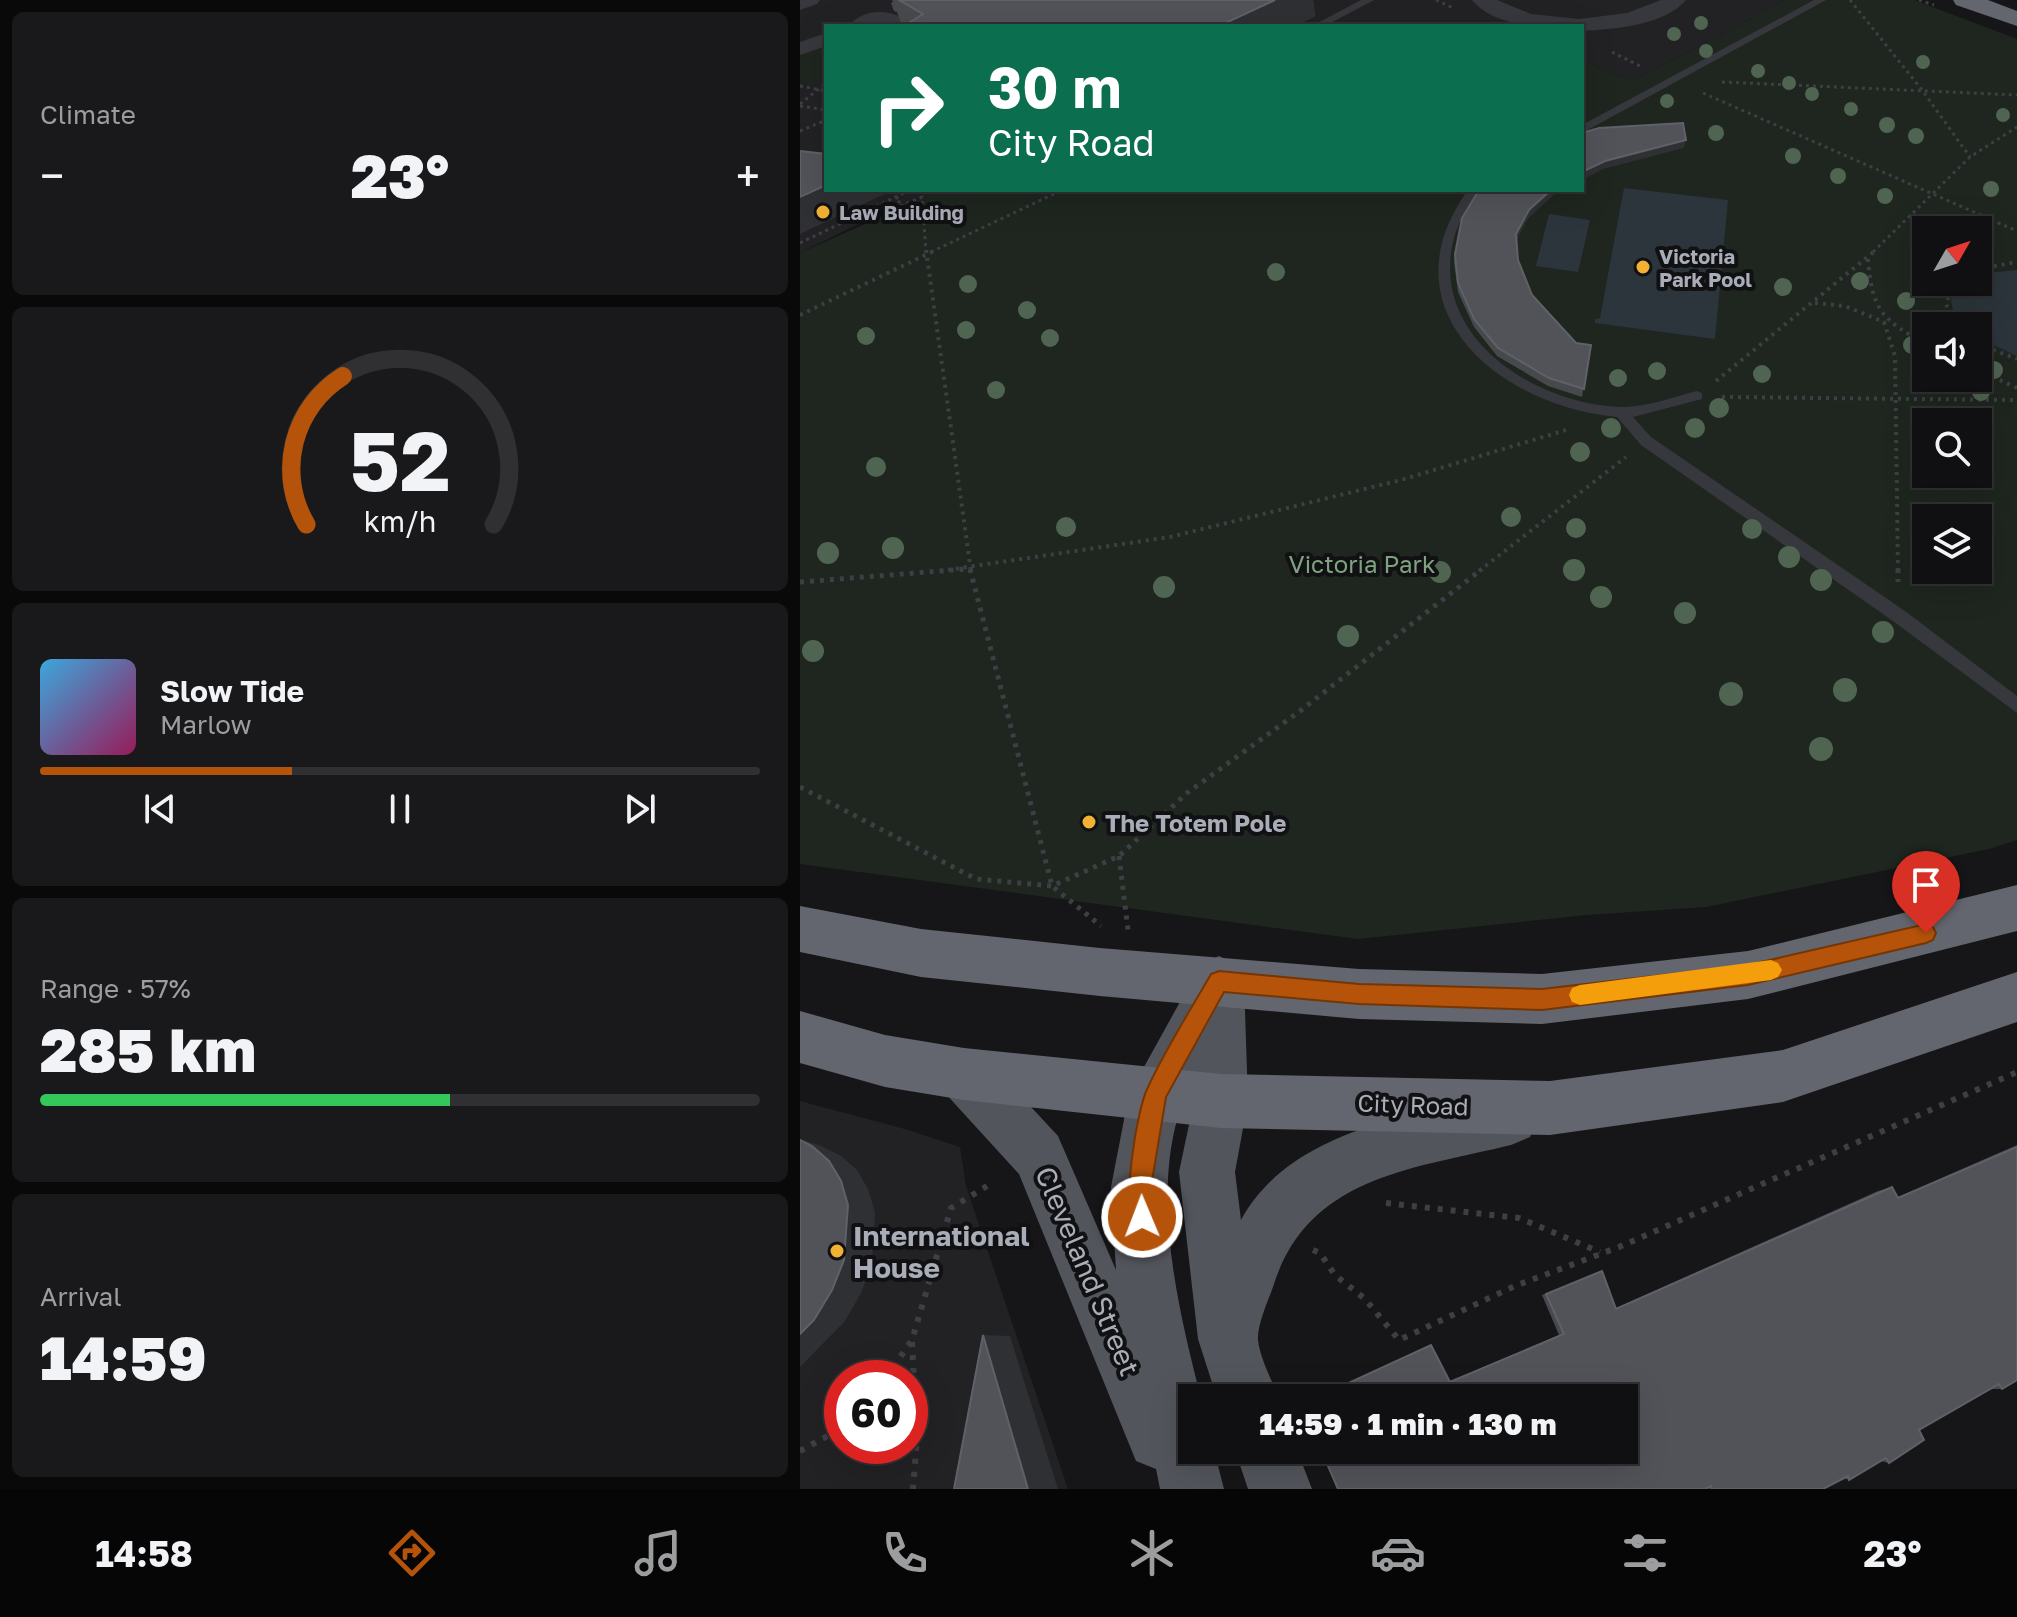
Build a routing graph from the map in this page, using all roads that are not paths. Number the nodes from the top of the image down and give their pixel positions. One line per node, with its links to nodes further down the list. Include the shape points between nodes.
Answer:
1 (810, 0): 10 (street)
2 (969, 0): 14 (street)
3 (1369, 0): 15 (lane)
4 (1482, 0): 7 (street, via 1520,17 1579,23 1644,15)
5 (1497, 0): 6 (street, via 1560,11)
6 (1637, 0)
7 (1676, 0)
8 (1821, 0): 18 (lane)
9 (1965, 0): 11 (highway)
10 (800, 4)
11 (2017, 19)
12 (863, 24): 13 (street, via 884,16)
13 (898, 24)
14 (906, 24)
15 (1321, 24)
16 (824, 40): 17 (street)
17 (800, 49)
18 (1584, 129)
19 (1473, 192): 21 (lane, via 1454,217 1442,275 1470,339 1510,378 1541,394)
20 (1697, 396): 21 (lane)
21 (1622, 413): 22 (lane, via 1646,441 1899,616)
22 (2017, 706)
23 (2017, 908): 25 (highway, via 1748,975 1542,999 1359,994)
24 (800, 929): 25 (highway, via 921,953)
25 (1219, 981): 29 (main road, Cleveland Street); 30 (main road)
26 (2017, 997): 31 (highway, City Road, via 1783,1076)
27 (800, 1037): 28 (highway, City Road, via 885,1061)
28 (964, 1074): 29 (highway, City Road); 35 (main road, Cleveland Street, via 1039,1155)
29 (1156, 1094): 30 (highway, City Road); 36 (main road, Cleveland Street, via 1139,1187 1148,1307)
30 (1221, 1101): 31 (highway, City Road); 32 (main road, via 1207,1172)
31 (1550, 1108): 32 (main road, via 1362,1157 1317,1177 1278,1212 1252,1259)
32 (1228, 1339): 33 (main road)
33 (1243, 1384)
34 (1271, 1464): 37 (main road)
35 (1180, 1489)
36 (1192, 1489)
37 (1280, 1489)

